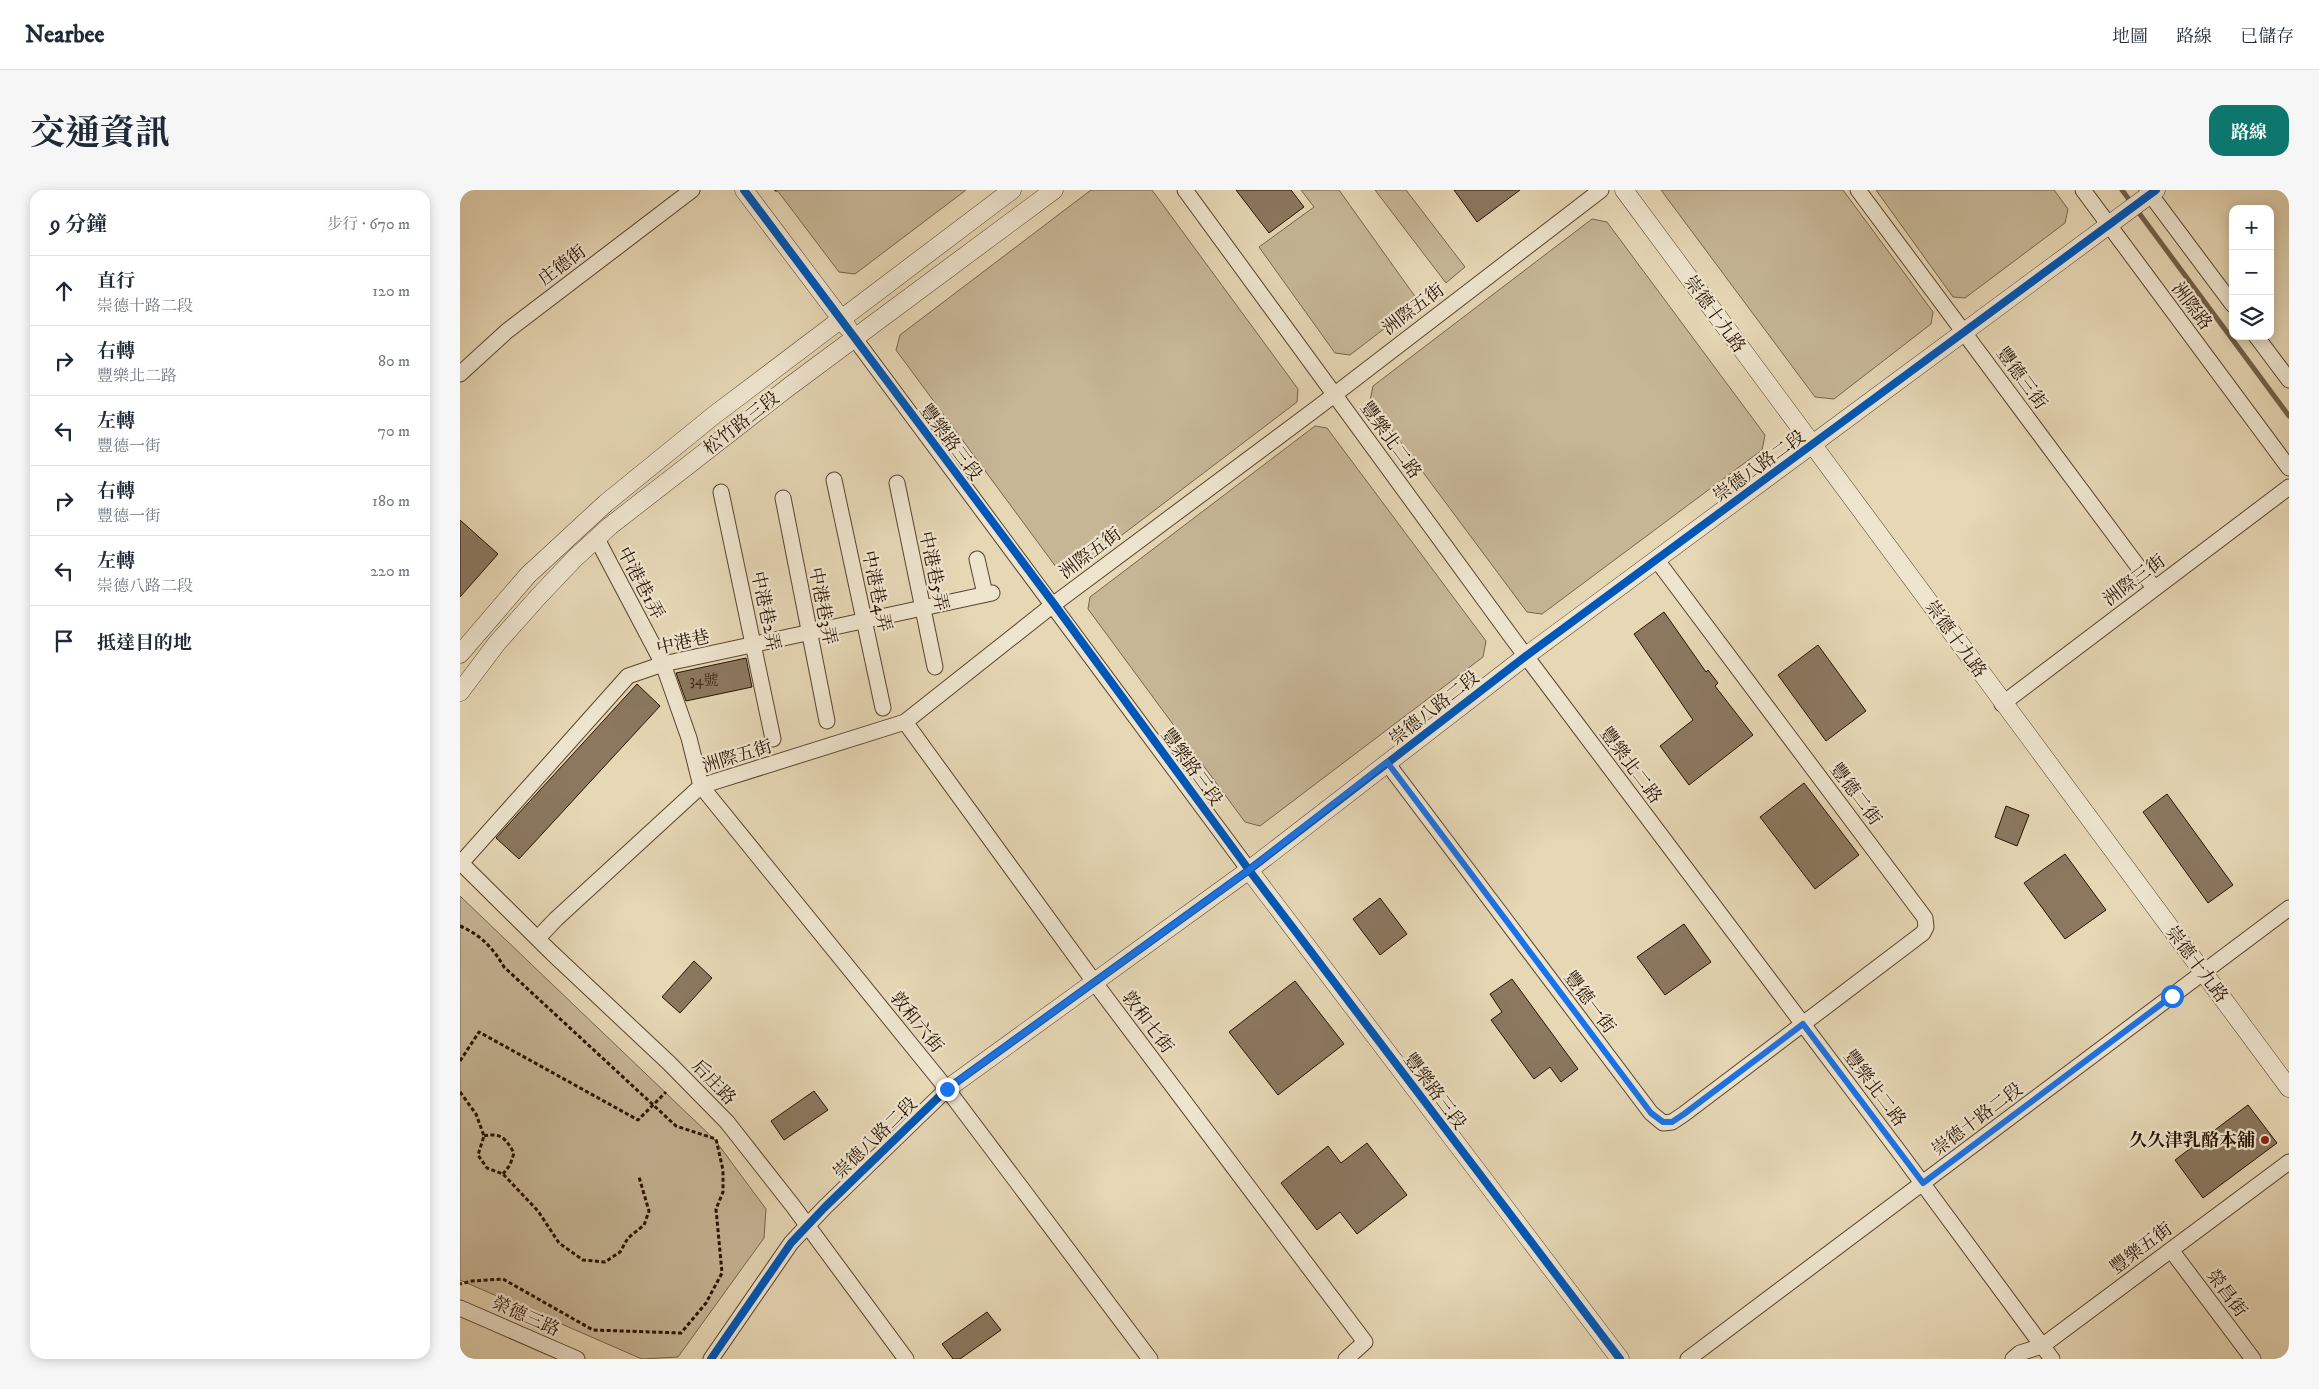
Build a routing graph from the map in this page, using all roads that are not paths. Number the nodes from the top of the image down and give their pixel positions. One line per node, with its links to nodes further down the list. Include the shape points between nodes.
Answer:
1 (692, 190): 17 (street, 庄德街, via 507,331)
2 (744, 190): 13 (street, 豐樂路三段)
3 (1012, 190): 13 (street, 松竹路三段)
4 (1054, 190): 15 (street, 松竹路三段)
5 (1185, 190): 19 (street, 豐樂北二路)
6 (1601, 190): 19 (street, 洲際五街)
7 (1624, 190): 20 (street, 崇德十九路)
8 (1858, 190): 14 (street, 豐德三街)
9 (2082, 190): 11 (street, 洲際路)
10 (2145, 198): 11 (street, 崇德八路二段); 12 (street, 洲際路)
11 (2108, 226): 14 (street, 崇德八路二段); 21 (street, 洲際路)
12 (2229, 300)
13 (841, 319): 15 (street, 豐樂路三段); 36 (street, 松竹路三段, via 713,416 574,530 528,575)
14 (1964, 332): 20 (street, 崇德八路二段); 30 (street, 豐德三街)
15 (855, 339): 27 (street, 松竹路三段, via 726,434); 31 (street, 豐樂路三段)
16 (2259, 340): 18 (street)
17 (460, 374)
18 (2289, 380)
19 (1334, 394): 31 (street, 洲際五街); 37 (street, 豐樂北二路)
20 (1813, 445): 29 (street, 崇德八路二段); 41 (street, 崇德十九路)
21 (2289, 468)
22 (834, 480): 33 (street, 中港巷4弄)
23 (897, 483): 32 (street, 中港巷5弄)
24 (2289, 487): 30 (street, 洲際三街)
25 (721, 492): 35 (street, 中港巷2弄)
26 (783, 498): 34 (street, 中港巷3弄)
27 (597, 538): 38 (street, 中港巷1弄); 40 (street, 松竹路三段, via 497,643)
28 (977, 559): 32 (street, 中港巷, via 989,593)
29 (1656, 559): 37 (street, 崇德八路二段); 54 (street, 豐德二街, via 1925,918 1923,934)
30 (2154, 588): 41 (street, 洲際三街)
31 (1054, 604): 44 (street, 洲際五街); 49 (street, 豐樂路三段)
32 (922, 608): 33 (street, 中港巷); 39 (street, 中港巷5弄)
33 (864, 621): 34 (street, 中港巷); 42 (street, 中港巷4弄)
34 (809, 633): 35 (street, 中港巷); 43 (street, 中港巷3弄)
35 (754, 645): 38 (street, 中港巷); 45 (street, 中港巷2弄)
36 (460, 654)
37 (1526, 656): 46 (street, 崇德八路二段); 54 (street, 豐樂北二路)
38 (663, 664): 47 (street, 中港巷1弄); 48 (street, 中港巷, via 628,676)
39 (935, 667)
40 (460, 692)
41 (2002, 704): 52 (street, 崇德十九路)
42 (883, 708)
43 (827, 721)
44 (905, 722): 47 (street, 洲際五街); 53 (street, 敦和七街)
45 (773, 739)
46 (1387, 762): 49 (street, 崇德八路二段); 54 (street, 豐德一街, via 1651,1113 1663,1122 1672,1122 1684,1114)
47 (701, 786): 51 (street, 洲際五街); 56 (street, 敦和六街)
48 (461, 862): 51 (street, 后庄路)
49 (1249, 870): 53 (street, 崇德八路二段); 68 (street, 豐樂路三段)
50 (2289, 908): 52 (street, 崇德十路二段)
51 (538, 938): 59 (street, 后庄路, via 727,1122)
52 (2203, 972): 55 (street, 崇德十九路); 58 (street, 崇德十路二段)
53 (1095, 983): 56 (street, 崇德八路二段); 67 (street, 敦和七街, via 1365,1342)
54 (1803, 1024): 58 (street, 豐樂北二路)
55 (2289, 1088)
56 (947, 1089): 59 (street, 崇德八路二段); 66 (street, 敦和六街)
57 (2289, 1162): 60 (street, 豐樂五街)
58 (1923, 1183): 62 (street, 豐樂北二路); 69 (street, 崇德十路二段)
59 (808, 1226): 64 (street, 崇德八路二段, via 792,1243); 65 (street, 后庄路)
60 (2171, 1250): 62 (street, 豐樂五街); 72 (street, 榮昌街)
61 (460, 1308): 63 (street, 榮德三路)
62 (2042, 1346): 70 (street, 豐樂五街, via 2020,1353); 71 (street, 豐樂北二路)
63 (577, 1359)
64 (711, 1359)
65 (906, 1359)
66 (1150, 1359)
67 (1346, 1359)
68 (1620, 1359)
69 (1688, 1359)
70 (2013, 1359)
71 (2052, 1359)
72 (2253, 1359)

